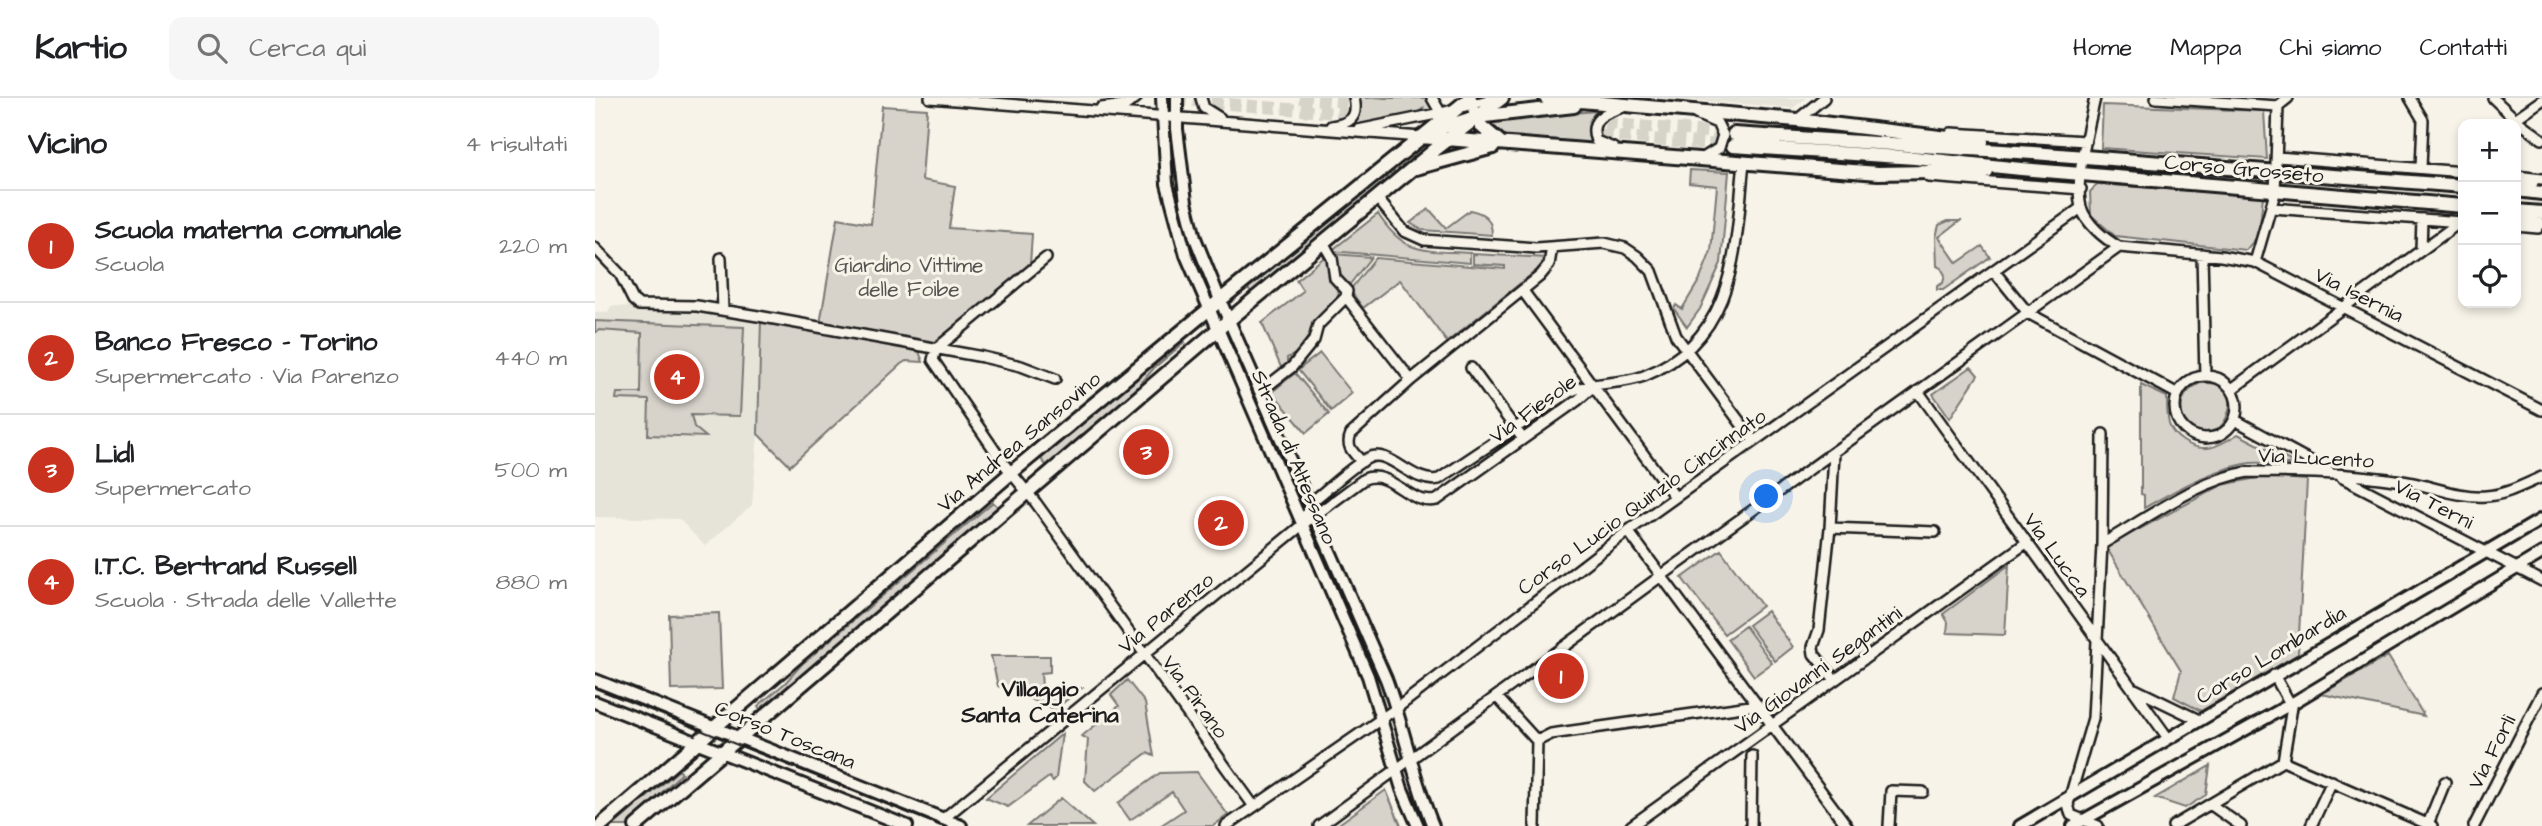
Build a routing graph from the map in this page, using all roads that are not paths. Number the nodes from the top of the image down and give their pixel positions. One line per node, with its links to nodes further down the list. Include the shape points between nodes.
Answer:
1 (930, 98): 24 (street, Corso Grosseto)
2 (1136, 98): 24 (street, Corso Grosseto, via 1125,105)
3 (1163, 98): 25 (street, Strada di Altessano)
4 (1177, 98): 26 (street, Strada di Altessano)
5 (1201, 98): 29 (street, Corso Grosseto, via 1209,113)
6 (1354, 98): 32 (street, Corso Grosseto, via 1356,111 1351,121)
7 (1433, 98): 31 (street)
8 (1495, 98): 20 (street)
9 (1502, 98): 20 (main road, Via Andrea Sansovino)
10 (1546, 98): 19 (main road, Corso Grosseto)
11 (1824, 98): 28 (street)
12 (2095, 98): 37 (street)
13 (2156, 98): 17 (street)
14 (2288, 98): 22 (street)
15 (2410, 98): 45 (street, via 2423,120)
16 (2493, 98): 27 (street)
17 (2195, 99): 22 (street)
18 (2542, 100): 27 (street)
19 (1606, 103): 20 (main road); 21 (main road, Corso Grosseto)
20 (1474, 104): 31 (main road, Via Andrea Sansovino); 31 (main road, Via Andrea Sansovino, via 1457,109); 38 (main road, via 1488,134)
21 (1631, 105): 23 (main road, Corso Grosseto); 39 (street, Corso Grosseto, via 1601,115 1594,131 1600,144)
22 (2277, 106): 41 (street)
23 (1688, 110): 28 (main road, Corso Grosseto); 43 (street, Corso Grosseto, via 1713,121 1722,131 1719,148)
24 (1081, 111): 25 (street, Corso Grosseto)
25 (1163, 117): 26 (street, Corso Grosseto); 86 (street, Strada di Altessano, via 1171,203)
26 (1177, 118): 29 (street, Corso Grosseto); 84 (street, Strada di Altessano, via 1189,215)
27 (2515, 119)
28 (1797, 120): 33 (main road, Corso Grosseto)
29 (1231, 122): 32 (street, Corso Grosseto)
30 (2521, 123): 36 (street)
31 (1445, 124): 34 (street, Corso Grosseto); 35 (main road, Corso Grosseto); 35 (main road, Via Andrea Sansovino); 38 (main road, Corso Grosseto); 46 (main road, Via Andrea Sansovino)
32 (1315, 128): 34 (street, Corso Grosseto)
33 (1882, 129): 37 (street, Corso Grosseto); 40 (main road, Corso Grosseto)
34 (1346, 132): 35 (street, Corso Grosseto)
35 (1422, 137): 84 (main road, Via Andrea Sansovino)
36 (2542, 139)
37 (2086, 141): 42 (street)
38 (1504, 144): 39 (main road, Corso Grosseto); 46 (main road)
39 (1633, 153): 43 (main road, Corso Grosseto)
40 (2033, 153): 42 (main road, Corso Grosseto); 47 (main road, Corso Grosseto, via 1734,140)
41 (2277, 157): 45 (street, Corso Grosseto); 48 (street)
42 (2083, 158): 48 (main road, Corso Grosseto); 51 (street)
43 (1701, 159): 44 (main road, Corso Grosseto)
44 (1744, 162): 50 (main road, Corso Grosseto); 92 (street, via 1730,276 1709,326)
45 (2421, 168): 49 (street, Corso Grosseto)
46 (1412, 169): 60 (main road, Via Andrea Sansovino)
47 (2021, 169): 50 (main road, Corso Grosseto); 51 (main road, Corso Grosseto)
48 (2276, 172): 55 (main road, Corso Grosseto); 58 (street)
49 (2458, 172)
50 (1878, 173): 56 (street, Corso Grosseto)
51 (2081, 174): 56 (street); 58 (main road, Corso Grosseto)
52 (2521, 177): 53 (street)
53 (2542, 180): 54 (street)
54 (2521, 183)
55 (2458, 186)
56 (2081, 189): 62 (street)
57 (2521, 190): 59 (main road)
58 (2275, 191): 61 (main road, Corso Grosseto); 63 (street)
59 (2542, 192)
60 (1377, 198): 72 (main road, Via Andrea Sansovino); 73 (street, via 1401,228 1420,239)
61 (2458, 206)
62 (2081, 208): 74 (street, via 2104,237); 81 (street, Corso Lucio Quinzio Cincinnato)
63 (2272, 208): 66 (street, Corso Grosseto); 80 (street)
64 (2521, 211): 65 (main road)
65 (2542, 213)
66 (2422, 219): 68 (street, Corso Grosseto); 76 (street)
67 (2521, 220): 71 (street)
68 (2458, 222)
69 (2458, 225): 76 (street)
70 (2521, 226): 71 (street)
71 (2542, 226)
72 (1323, 242): 83 (street); 89 (main road, Via Andrea Sansovino)
73 (1552, 247): 82 (street, via 1547,268); 92 (street, via 1606,243 1635,254 1655,278 1671,328)
74 (2119, 247): 77 (street, Via Isernia); 88 (street)
75 (595, 248): 87 (street, via 620,274 637,304)
76 (2421, 249): 85 (street)
77 (2202, 254): 80 (street, Via Isernia); 94 (street)
78 (721, 258): 87 (street)
79 (1046, 258): 91 (street)
80 (2255, 262): 85 (street, Via Isernia)
81 (1994, 271): 88 (street); 107 (street, Corso Lucio Quinzio Cincinnato)
82 (1523, 290): 96 (street); 97 (street)
83 (1346, 297): 96 (street); 99 (street, via 1318,325 1314,340 1292,367)
84 (1220, 300): 86 (main road, Via Andrea Sansovino); 89 (street, Strada di Altessano)
85 (2343, 307): 98 (street); 102 (street, Via Isernia)
86 (1209, 309): 90 (street, Strada di Altessano); 111 (main road, Via Andrea Sansovino)
87 (723, 310): 91 (street)
88 (2028, 313): 100 (street); 101 (street)
89 (1229, 320): 90 (main road, Via Andrea Sansovino); 99 (street, Strada di Altessano)
90 (1218, 329): 113 (main road, Via Andrea Sansovino); 118 (street, Strada di Altessano)
91 (936, 349): 95 (street, via 1004,361); 111 (street, Via Pirano, via 934,362)
92 (1687, 349): 97 (street, via 1640,377); 107 (street)
93 (1471, 368): 104 (street)
94 (2205, 376): 98 (street, via 2220,379); 101 (street, via 2186,383)
95 (1055, 379)
96 (1411, 380): 109 (street, via 1350,437 1350,448)
97 (1595, 385): 104 (street, Via Fiesole, via 1571,391); 106 (street, Via Fiesole); 114 (street)
98 (2232, 389): 103 (street, via 2238,404)
99 (1261, 391): 115 (street, Strada di Altessano)
100 (1918, 391): 108 (street); 122 (street, Via Lucca)
101 (2178, 394): 103 (street, via 2176,413 2193,435 2212,438)
102 (2542, 410)
103 (2235, 420): 110 (street, Via Terni)
104 (1515, 427): 106 (street); 109 (street, Via Fiesole, via 1437,480 1421,478 1382,457)
105 (2103, 434): 123 (street)
106 (1523, 439): 116 (street, Via Fiesole, via 1437,500 1421,501 1383,478 1371,476)
107 (1754, 441): 114 (street, Corso Lucio Quinzio Cincinnato)
108 (1834, 453): 119 (street); 127 (street)
109 (1362, 462): 115 (street)
110 (2332, 472): 112 (street, Via Lucento, via 2489,496); 123 (street, Via Lucento, via 2235,474 2200,487); 124 (street, Via Terni)
111 (1011, 473): 113 (street, Via Pirano); 144 (main road, Via Andrea Sansovino)
112 (2542, 477)
113 (1027, 492): 130 (street, Via Pirano); 145 (main road, Via Andrea Sansovino)
114 (1675, 497): 120 (street, Corso Lucio Quinzio Cincinnato)
115 (1310, 505): 116 (street, Strada di Altessano); 118 (street)
116 (1315, 517): 118 (street, Via Parenzo); 140 (street, Strada di Altessano)
117 (2542, 519): 124 (street, Corso Lombardia)
118 (1302, 525): 130 (street, Via Parenzo); 141 (street, Strada di Altessano)
119 (1830, 528): 121 (street); 133 (street, via 1819,631 1813,647)
120 (1628, 531): 127 (street); 140 (street, Corso Lucio Quinzio Cincinnato)
121 (1935, 532)
122 (2026, 542): 129 (street, Via Lucca); 133 (street, Via Giovanni Segantini)
123 (2102, 544): 129 (street)
124 (2486, 551): 126 (street, Via Terni); 131 (street, Corso Lombardia)
125 (2542, 553): 126 (street)
126 (2518, 568): 128 (street, Via Terni); 138 (street)
127 (1661, 576): 136 (street); 139 (street)
128 (2542, 581)
129 (2098, 642): 134 (street, Via Lucca); 157 (street, via 2093,718)
130 (1143, 654): 159 (street, Via Pirano); 160 (street, Via Parenzo)
131 (2274, 674): 138 (street); 142 (street, Corso Lombardia)
132 (595, 680): 144 (street, Corso Toscana)
133 (1835, 680): 143 (street, Via Giovanni Segantini)
134 (2133, 688): 142 (street); 146 (street, Via Lucca)
135 (2542, 693): 181 (street, Via Forlì)
136 (1497, 697): 147 (street); 151 (street)
137 (595, 702): 148 (street, Corso Toscana)
138 (2291, 704): 152 (street); 161 (street)
139 (1757, 705): 143 (street); 147 (street, via 1551,734)
140 (1397, 708): 141 (street, Corso Lucio Quinzio Cincinnato); 151 (street, Strada di Altessano)
141 (1382, 717): 153 (street, Strada di Altessano); 159 (street, Corso Lucio Quinzio Cincinnato)
142 (2199, 720): 146 (street, Corso Lombardia)
143 (1771, 726): 172 (street, Via Giovanni Segantini); 174 (street)
144 (714, 727): 145 (street, Corso Toscana); 148 (main road, Via Andrea Sansovino)
145 (741, 738): 149 (main road, Via Andrea Sansovino); 160 (street, Corso Toscana)
146 (2168, 738): 157 (street, Corso Lombardia)
147 (1537, 741): 171 (street)
148 (697, 743): 149 (street, Corso Toscana); 163 (main road, Via Andrea Sansovino)
149 (722, 753): 164 (main road, Via Andrea Sansovino); 165 (street, Corso Toscana)
150 (1752, 756): 173 (street)
151 (1411, 760): 153 (street); 170 (street, Strada di Altessano)
152 (2283, 761): 154 (street); 158 (street)
153 (1396, 770): 168 (street); 169 (street, Strada di Altessano)
154 (2332, 781): 162 (street); 180 (street)
155 (2445, 782): 162 (street)
156 (1923, 792): 175 (street, via 1891,791)
157 (2070, 797): 161 (street, via 2068,810); 176 (street, Corso Lombardia)
158 (2210, 804): 178 (street); 179 (street)
159 (1253, 805): 167 (street, Corso Lucio Quinzio Cincinnato)
160 (943, 819): 166 (street, Corso Toscana)
161 (2078, 823): 177 (street)
162 (2430, 825)
163 (600, 826)
164 (636, 826)
165 (907, 826)
166 (961, 826)
167 (1226, 826)
168 (1319, 826)
169 (1418, 826)
170 (1433, 826)
171 (1535, 826)
172 (1631, 826)
173 (1751, 826)
174 (1847, 826)
175 (1889, 826)
176 (2020, 826)
177 (2098, 826)
178 (2173, 826)
179 (2241, 826)
180 (2311, 826)
181 (2474, 826)

